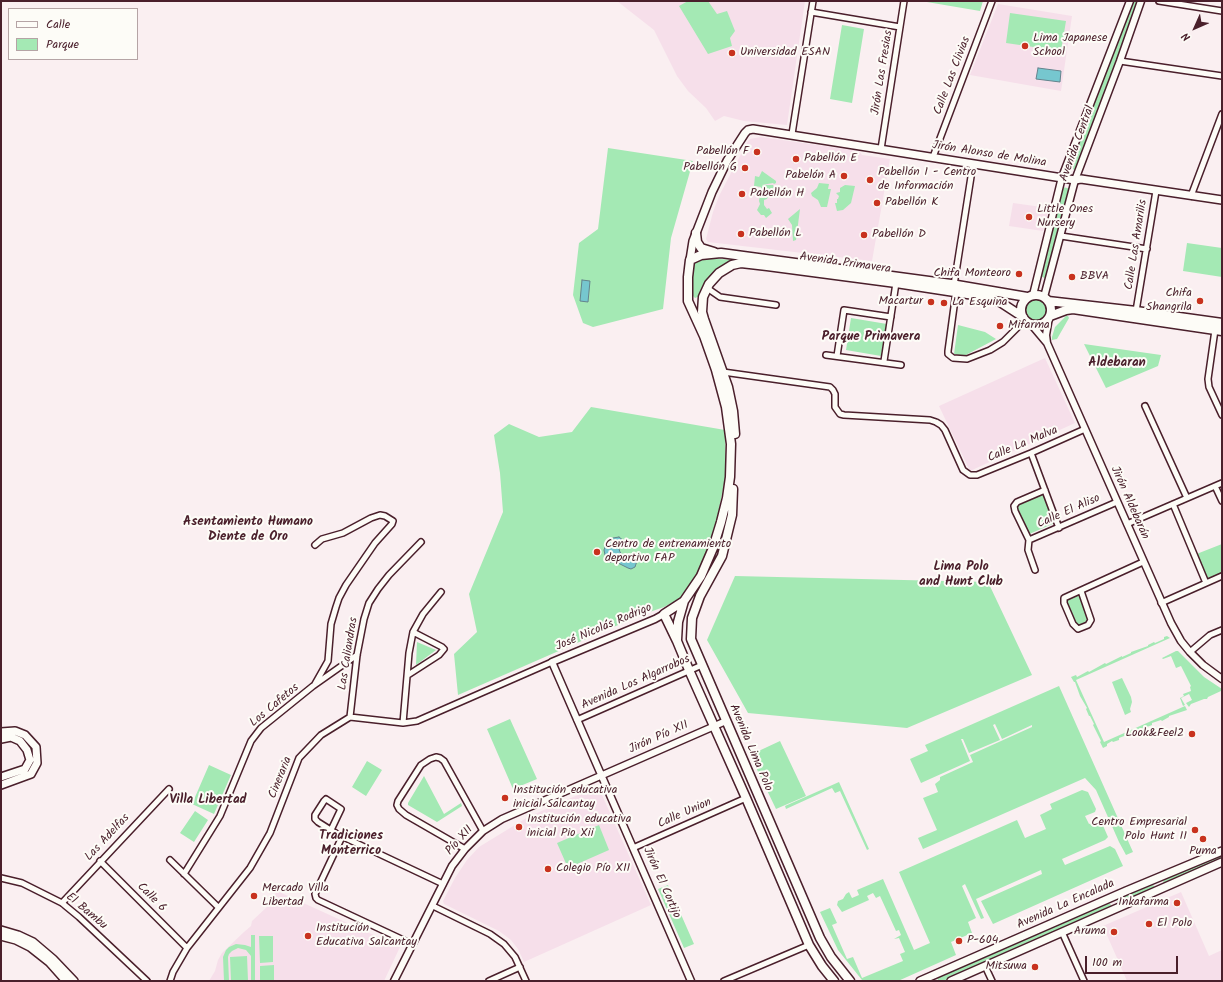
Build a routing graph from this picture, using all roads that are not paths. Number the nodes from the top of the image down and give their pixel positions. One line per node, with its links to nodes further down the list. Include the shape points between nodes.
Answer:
1 (813, 1): 8 (street)
2 (904, 1): 9 (street, Jirón Las Fresias)
3 (992, 1): 15 (street, Calle Las Clivias)
4 (1130, 1): 17 (street, Avenida Central)
5 (1141, 1): 10 (street, Avenida Central)
6 (1159, 1): 7 (street)
7 (1222, 11)
8 (811, 12): 9 (street); 13 (street)
9 (900, 27): 14 (street, Jirón Las Fresias)
10 (1120, 61): 11 (street); 18 (street, Avenida Central)
11 (1222, 76)
12 (1222, 114): 20 (street)
13 (792, 134): 14 (main road, Jirón Alonso de Molina); 22 (main road, Jirón Alonso de Molina, via 752,129 745,133 712,192)
14 (881, 149): 15 (main road, Jirón Alonso de Molina)
15 (933, 158): 16 (main road, Jirón Alonso de Molina)
16 (973, 164): 17 (main road, Jirón Alonso de Molina); 31 (street)
17 (1062, 177): 18 (main road, Jirón Alonso de Molina); 27 (street, Avenida Central)
18 (1075, 180): 19 (main road, Jirón Alonso de Molina); 23 (street, Avenida Central)
19 (1156, 191): 20 (main road, Jirón Alonso de Molina); 24 (street, Calle Las Amarilis)
20 (1191, 196): 21 (main road, Jirón Alonso de Molina)
21 (1222, 200)
22 (696, 232): 25 (main road, via 697,242 701,248); 26 (main road)
23 (1061, 236): 24 (street); 28 (street, Avenida Central)
24 (1146, 249): 37 (street, Calle Las Amarilis)
25 (721, 253): 26 (main road, Avenida Primavera, via 701,255); 31 (main road, Avenida Primavera)
26 (690, 260): 32 (main road)
27 (1037, 278): 28 (street); 33 (street, Avenida Central)
28 (1048, 281): 35 (street, Avenida Central)
29 (896, 283): 30 (main road, Avenida Primavera, via 740,263 732,264 719,273); 31 (main road, Avenida Primavera); 39 (street)
30 (707, 288): 34 (main road, Avenida Primavera); 36 (street, via 720,297)
31 (955, 288): 33 (main road, Avenida Primavera); 40 (main road, Avenida Primavera, via 992,298); 40 (street, via 948,351 950,356 956,359 968,359 990,350 1003,342)
32 (688, 290): 34 (main road, via 693,300); 71 (main road, via 689,305 716,370 726,408 731,444 727,498 717,536 701,576)
33 (1030, 296): 35 (main road, via 1038,295); 40 (main road, via 1021,310)
34 (703, 297): 48 (main road, Avenida Primavera, via 702,312)
35 (1046, 299): 37 (main road); 38 (main road, via 1051,308)
36 (776, 305)
37 (1137, 307): 41 (main road)
38 (1050, 316): 40 (main road, via 1041,324); 42 (main road, via 1073,309); 43 (street)
39 (891, 317): 45 (street, via 844,310); 46 (street)
40 (1026, 320): 43 (street, Jirón Aldebarán)
41 (1222, 323)
42 (1219, 330): 50 (street, via 1208,379)
43 (1047, 343): 51 (street, Jirón Aldebarán)
44 (826, 355): 45 (street)
45 (837, 356): 46 (street)
46 (884, 362): 47 (street)
47 (902, 365)
48 (723, 372): 52 (street, Calle La Malva, via 830,387 834,390 835,407 844,415 936,422 945,430 967,474 977,475); 80 (main road, Avenida Lima Polo, via 734,423 732,515 722,556 700,596 692,618 691,639)
49 (1145, 406): 56 (street)
50 (1222, 415)
51 (1085, 429): 52 (street, Calle La Malva); 58 (street, Jirón Aldebarán)
52 (1031, 453): 55 (street)
53 (1222, 483): 54 (street)
54 (1216, 486): 56 (street); 57 (street)
55 (1045, 490): 61 (street); 62 (street, via 1017,502 1014,506)
56 (1187, 498): 59 (street)
57 (1222, 501)
58 (1117, 502): 60 (street, Jirón Aldebarán); 61 (street, Calle El Aliso)
59 (1173, 504): 60 (street); 68 (street)
60 (1127, 524): 65 (street, Jirón Aldebarán)
61 (1059, 528): 62 (street, Calle El Aliso)
62 (1029, 540): 66 (street, via 1028,550)
63 (421, 542): 78 (street, Las Caliandras, via 389,575 369,603)
64 (315, 545): 84 (street, via 322,539 343,533 380,515 393,521 339,598 331,624 328,661)
65 (1143, 562): 69 (street); 72 (street, Jirón Aldebarán)
66 (1035, 570)
67 (1222, 576): 68 (street)
68 (1206, 583): 72 (street)
69 (1081, 591): 69 (street, via 1066,597 1063,601 1073,624 1078,629 1088,625 1091,620)
70 (441, 592): 75 (street)
71 (684, 600): 73 (main road); 76 (main road, Avenida Lima Polo, via 678,622)
72 (1161, 603): 77 (street, Jirón Aldebarán, via 1181,641)
73 (664, 614): 76 (main road, Avenida Lima Polo); 79 (street, José Nicolás Rodrigo)
74 (1222, 630): 77 (street, via 1210,635)
75 (412, 632): 82 (street); 82 (street, via 444,649)
76 (677, 641): 81 (main road, Avenida Lima Polo)
77 (1190, 652): 83 (street, Jirón Aldebarán)
78 (357, 655): 84 (street, Los Cafetos); 85 (street, Las Caliandras)
79 (552, 662): 86 (street, Jirón El Cortijo); 88 (street, via 417,720)
80 (702, 665): 81 (street, Avenida Los Algarrobos); 87 (main road, Avenida Lima Polo)
81 (688, 670): 86 (street, Avenida Los Algarrobos); 89 (main road, Avenida Lima Polo)
82 (408, 675): 88 (street)
83 (1222, 679)
84 (313, 686): 108 (street, Los Cafetos, via 261,728 251,741 220,816)
85 (350, 717): 88 (street); 113 (street, Cineraria, via 321,735 299,758 270,833 250,868)
86 (577, 720): 92 (street, Jirón El Cortijo)
87 (726, 721): 89 (street, Jirón Pío XII); 97 (main road, Avenida Lima Polo)
88 (403, 722)
89 (714, 725): 92 (street, Jirón Pío XII); 96 (main road, Avenida Lima Polo)
90 (1, 732): 94 (main road, via 15,731 25,735 36,748 37,763 31,774)
91 (1, 739): 93 (main road, via 10,737 20,741 27,750 30,760 25,769)
92 (601, 775): 99 (street, Pío XII, via 502,819); 102 (street, Jirón El Cortijo)
93 (1, 778)
94 (1, 785)
95 (169, 788): 106 (street, Las Adelfas)
96 (746, 798): 100 (main road, Avenida Lima Polo); 102 (street, Calle Union)
97 (772, 826): 100 (main road); 133 (main road, Avenida Lima Polo, via 820,938)
98 (331, 830): 98 (street, via 315,820 315,815 326,799 341,808); 101 (street)
99 (483, 832): 103 (street, Pío XII); 103 (street, via 444,761 430,759 421,765 398,801 398,809)
100 (760, 832): 118 (main road, Avenida Lima Polo)
101 (344, 837): 110 (street); 117 (street, via 340,839 315,894 316,898)
102 (633, 848): 130 (street, Jirón El Cortijo)
103 (465, 849): 110 (street, Pío XII)
104 (1222, 851): 122 (main road, Avenida La Encalada, via 1120,893)
105 (170, 860): 108 (street)
106 (100, 861): 111 (street, Las Adelfas); 119 (street, Calle 6)
107 (1222, 862): 115 (main road, Avenida La Encalada)
108 (184, 874): 113 (street)
109 (1, 878): 111 (street, El Bambu, via 22,883)
110 (443, 884): 112 (street, Pío XII)
111 (62, 903): 125 (street, El Bambu)
112 (433, 906): 117 (street, Pío XII); 121 (street, via 500,941 513,953)
113 (218, 908): 119 (street, Cineraria)
114 (1, 930): 124 (main road, via 33,942)
115 (1062, 932): 120 (main road, Avenida La Encalada); 137 (street)
116 (1, 936): 123 (main road, via 30,947 49,962)
117 (412, 944): 127 (street, Pío XII)
118 (809, 945): 131 (street); 132 (main road, Avenida Lima Polo)
119 (188, 948): 126 (street, Cineraria)
120 (985, 966): 135 (main road, Avenida La Encalada); 136 (street)
121 (520, 967): 128 (street); 129 (street)
122 (929, 979): 134 (main road, Avenida La Encalada)
123 (66, 981)
124 (74, 981)
125 (147, 981)
126 (170, 981)
127 (394, 981)
128 (489, 981)
129 (526, 981)
130 (691, 981)
131 (724, 981)
132 (834, 981)
133 (850, 981)
134 (920, 981)
135 (951, 981)
136 (992, 981)
137 (1084, 981)

